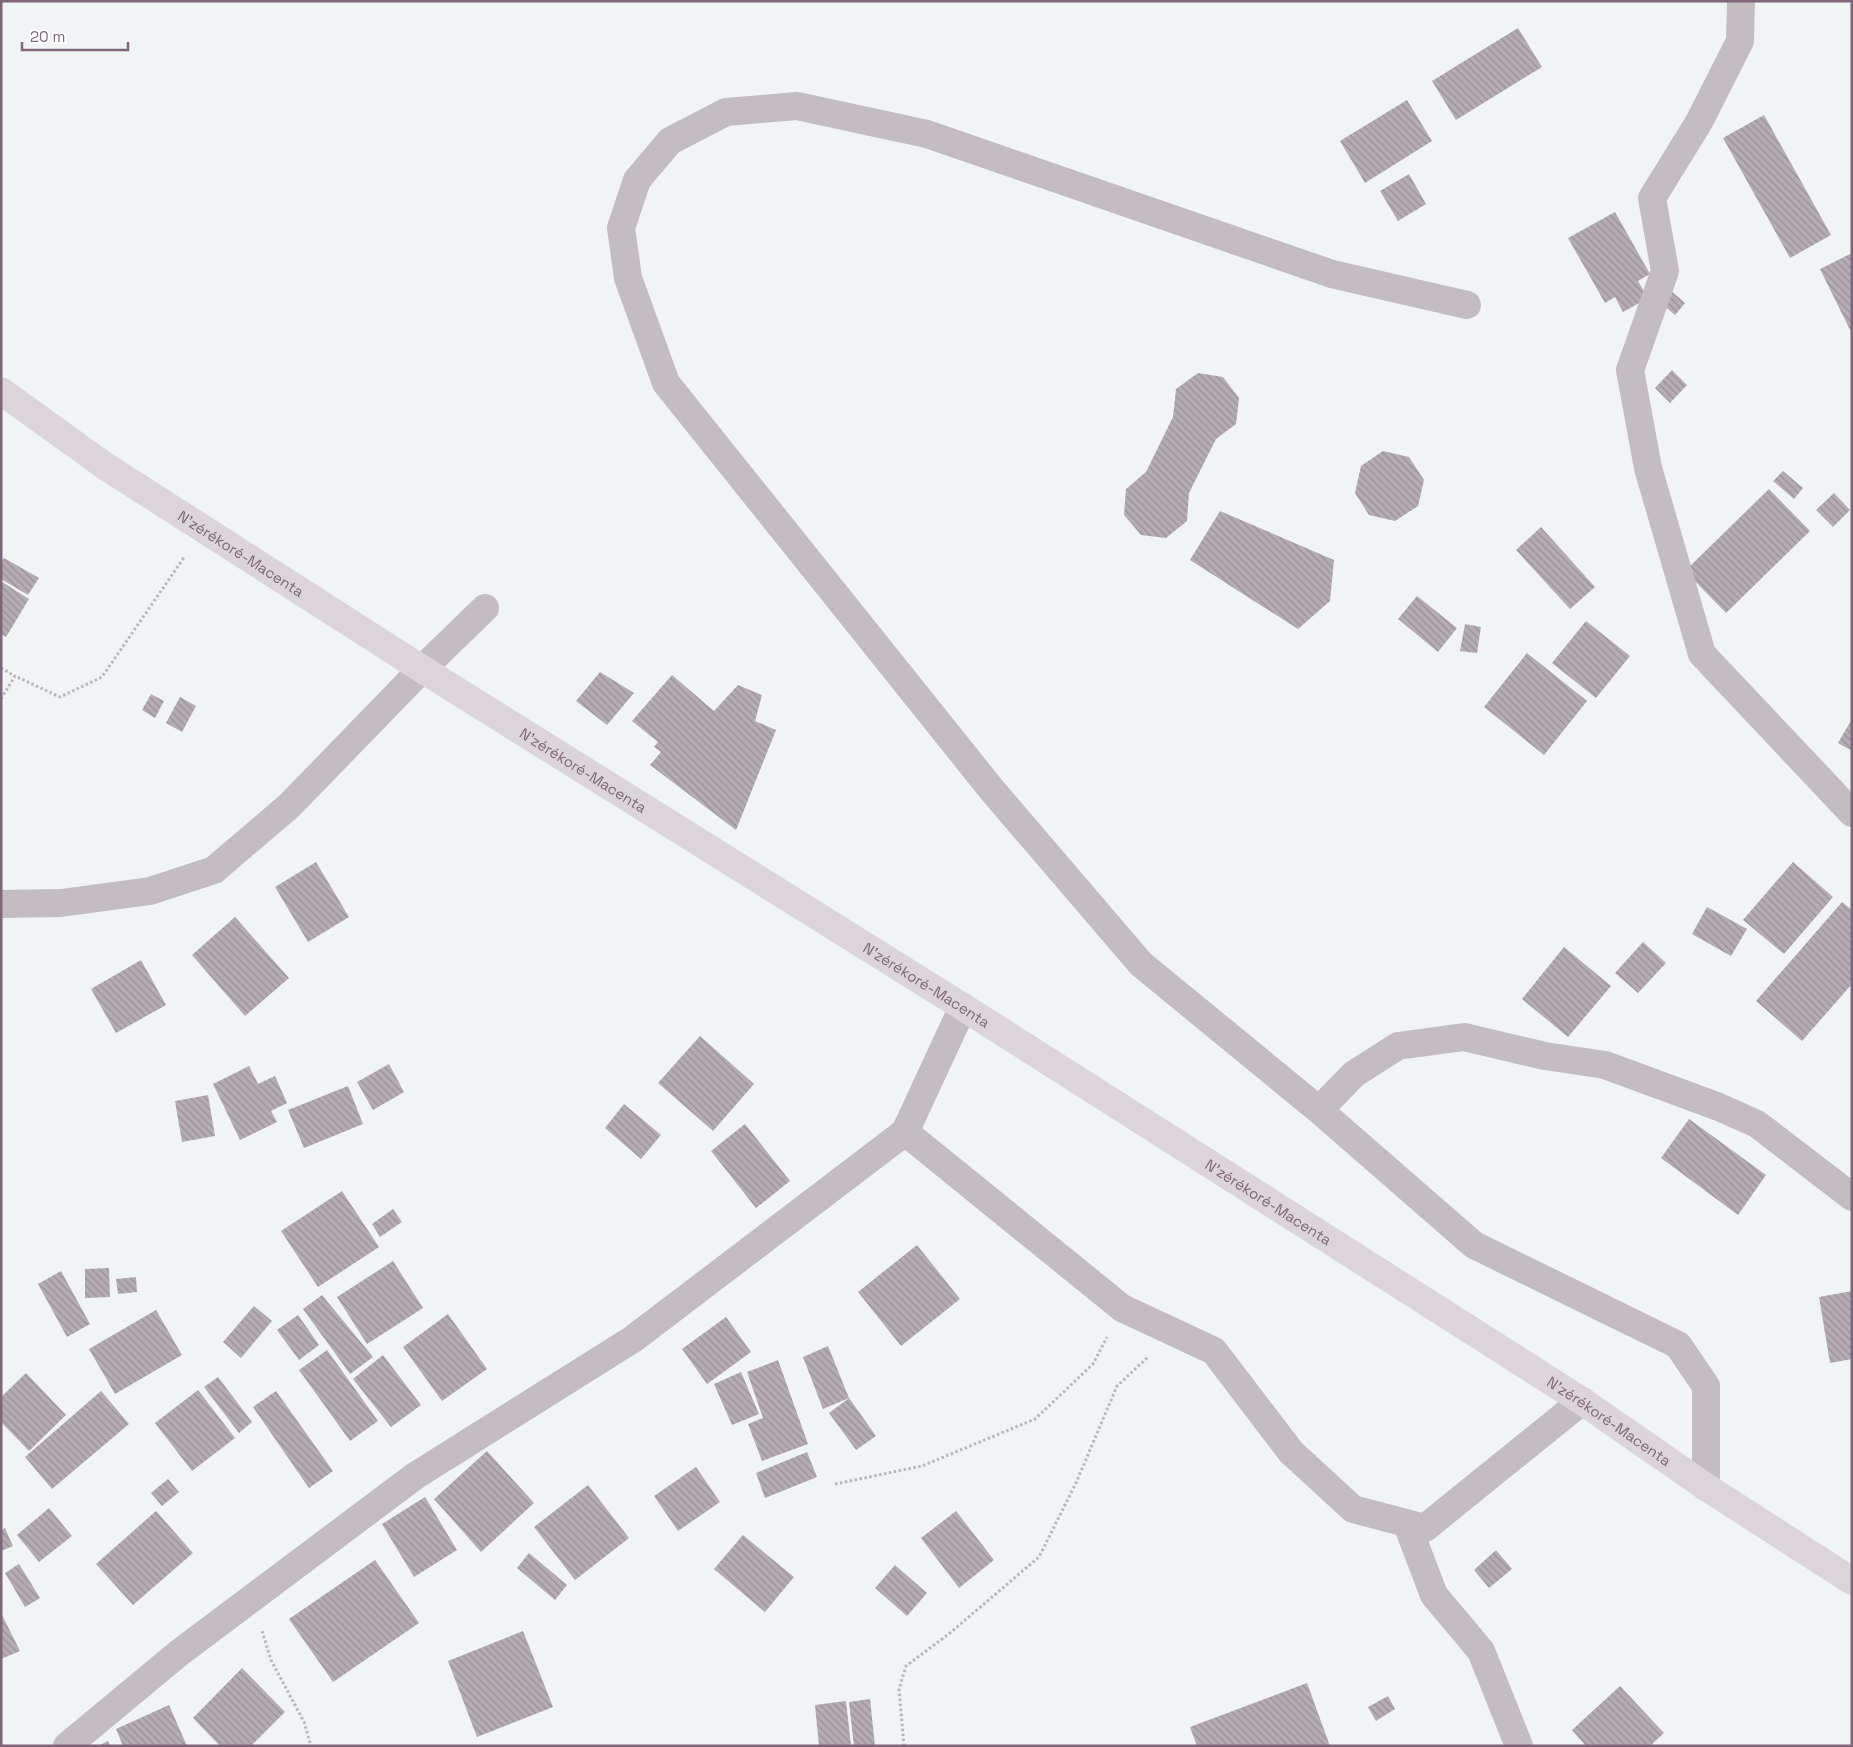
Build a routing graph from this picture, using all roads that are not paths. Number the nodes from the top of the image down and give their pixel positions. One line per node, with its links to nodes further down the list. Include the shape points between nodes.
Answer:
1 (1741, 1): 6 (street, via 1740,41 1699,122 1652,198 1665,272 1630,370 1648,468 1702,654)
2 (1468, 305): 9 (street, via 1332,274 927,134 796,106 726,112 670,141 638,180 622,228 628,278 666,383 992,790 1141,964)
3 (1, 391): 5 (highway, N'zérékoré-Macenta, via 106,466)
4 (485, 608): 5 (street)
5 (422, 669): 7 (street, via 289,806 214,870 150,891 62,904); 8 (highway, N'zérékoré-Macenta)
6 (1852, 813)
7 (1, 904)
8 (963, 1007): 10 (street); 12 (highway, N'zérékoré-Macenta)
9 (1319, 1110): 11 (street, via 1354,1074 1398,1046 1464,1037 1545,1056 1605,1065 1718,1107 1757,1124); 13 (street, via 1474,1245 1678,1345 1706,1386)
10 (905, 1132): 14 (street, via 1122,1308 1214,1351 1291,1452 1353,1509); 16 (street, via 633,1338 415,1476 179,1654)
11 (1852, 1197)
12 (1582, 1401): 13 (highway, N'zérékoré-Macenta); 14 (street, via 1425,1528)
13 (1706, 1487): 15 (highway, N'zérékoré-Macenta)
14 (1407, 1524): 17 (street, via 1434,1595 1481,1651)
15 (1852, 1581)
16 (67, 1746)
17 (1520, 1746)

